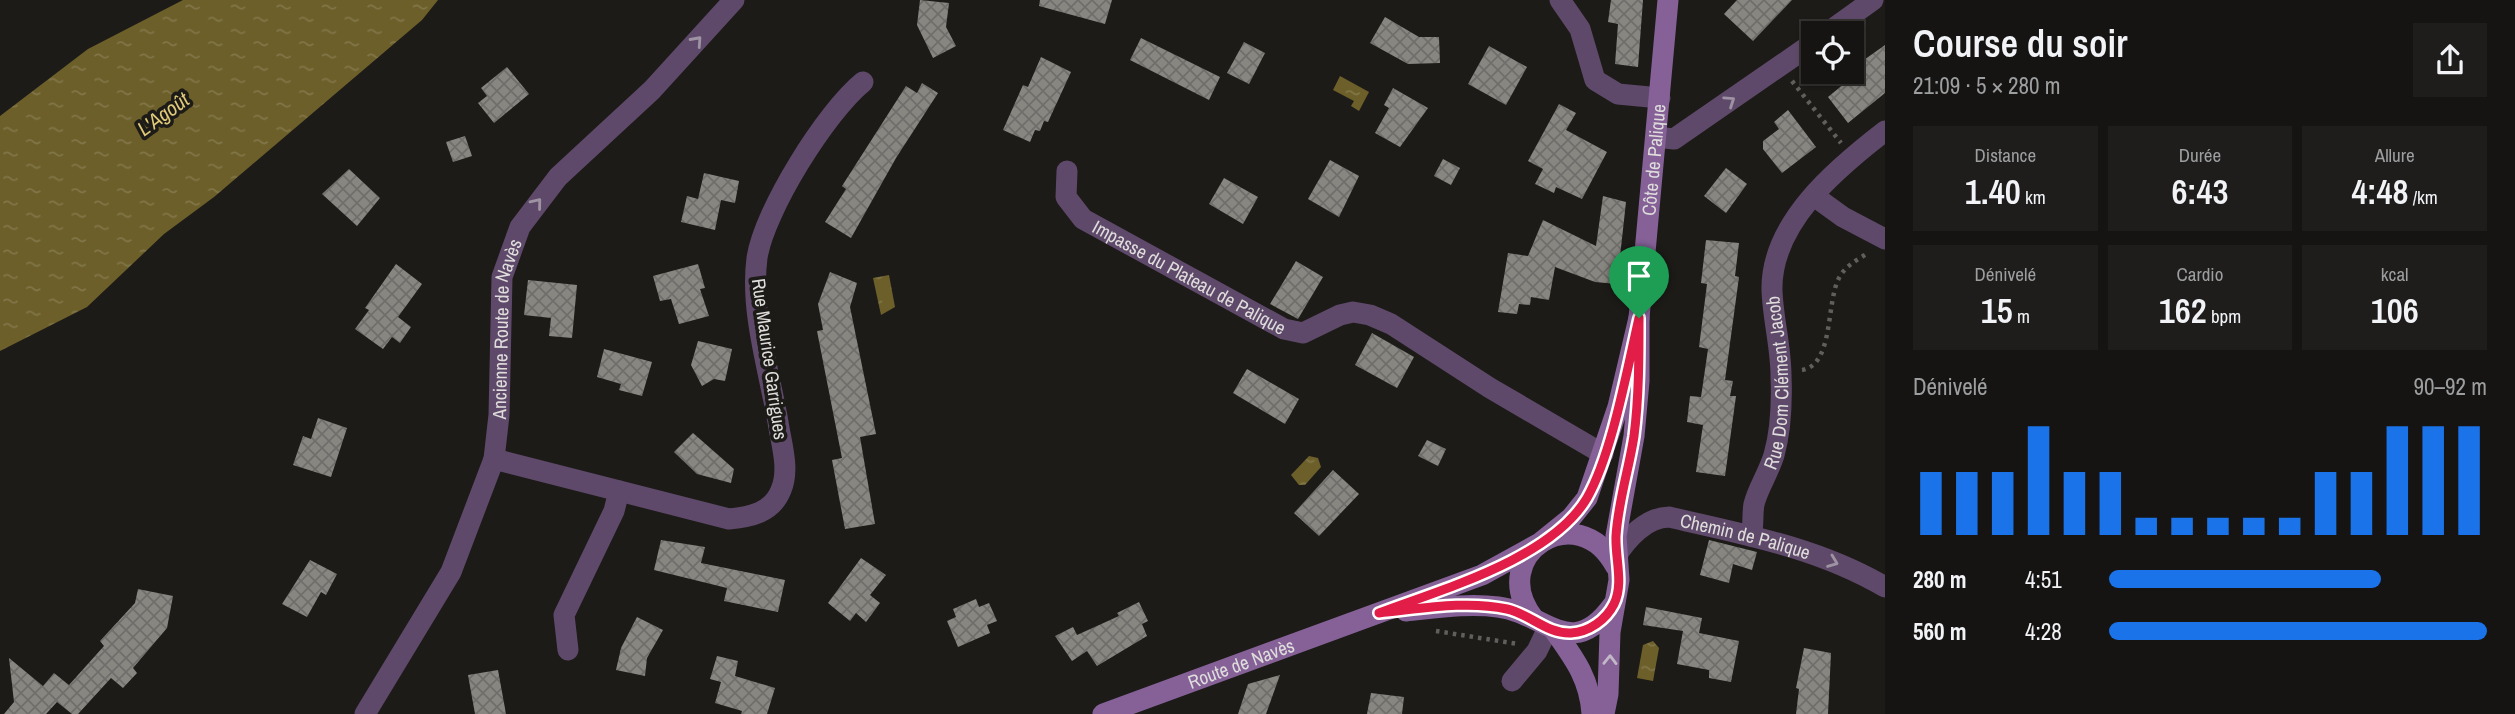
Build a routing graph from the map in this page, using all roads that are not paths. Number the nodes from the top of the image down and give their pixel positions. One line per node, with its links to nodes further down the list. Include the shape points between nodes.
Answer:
1 (734, 0): 16 (street, Ancienne Route de Navès, one-way to 1, via 502,277 512,242 558,177 652,90)
2 (1560, 0): 8 (street, via 1580,29 1595,80 1618,94)
3 (1668, 0): 8 (main road, Côte de Palique)
4 (1873, 0): 5 (street)
5 (1844, 21)
6 (1801, 52): 10 (street, one-way to 6)
7 (863, 82): 17 (street, Rue Maurice Garrigues, via 839,105 768,216 761,239 759,312 784,461 782,489 775,501 764,511 729,519)
8 (1660, 98): 10 (main road, Côte de Palique)
9 (1885, 131): 12 (street, Rue Dom Clément Jacob, via 1851,157)
10 (1665, 138): 14 (main road, Côte de Palique)
11 (1067, 171): 15 (street, Impasse du Plateau de Palique, via 1066,197 1083,219 1284,329 1303,333 1340,315 1370,315)
12 (1814, 196): 13 (street); 18 (street, Rue Dom Clément Jacob, via 1794,222 1774,267 1772,289 1782,373 1777,441 1754,506)
13 (1880, 244)
14 (1639, 318): 15 (main road); 20 (main road, via 1634,436 1619,508)
15 (1604, 454): 19 (main road, via 1587,498)
16 (494, 459): 17 (street, Rue Maurice Garrigues); 27 (street, Ancienne Route de Navès, via 451,572)
17 (619, 491): 25 (street, via 565,615)
18 (1751, 536): 20 (street, Chemin de Palique, via 1662,517 1631,536); 21 (street, Chemin de Palique, one-way to 21, via 1825,559)
19 (1539, 543): 20 (main road, via 1553,536 1584,536); 23 (main road, Route de Navès, via 1482,575); 24 (main road, via 1529,553 1519,580 1525,608)
20 (1616, 562): 22 (main road)
21 (1885, 587)
22 (1614, 605): 24 (main road, via 1588,629 1571,633); 30 (main road, one-way to 22)
23 (1379, 613): 24 (main road, via 1486,606 1510,609); 28 (main road, Route de Navès)
24 (1545, 626): 26 (street, via 1537,651); 29 (main road, via 1580,664)
25 (568, 650)
26 (1512, 681)
27 (365, 714)
28 (1103, 714)
29 (1592, 714)
30 (1604, 714)

